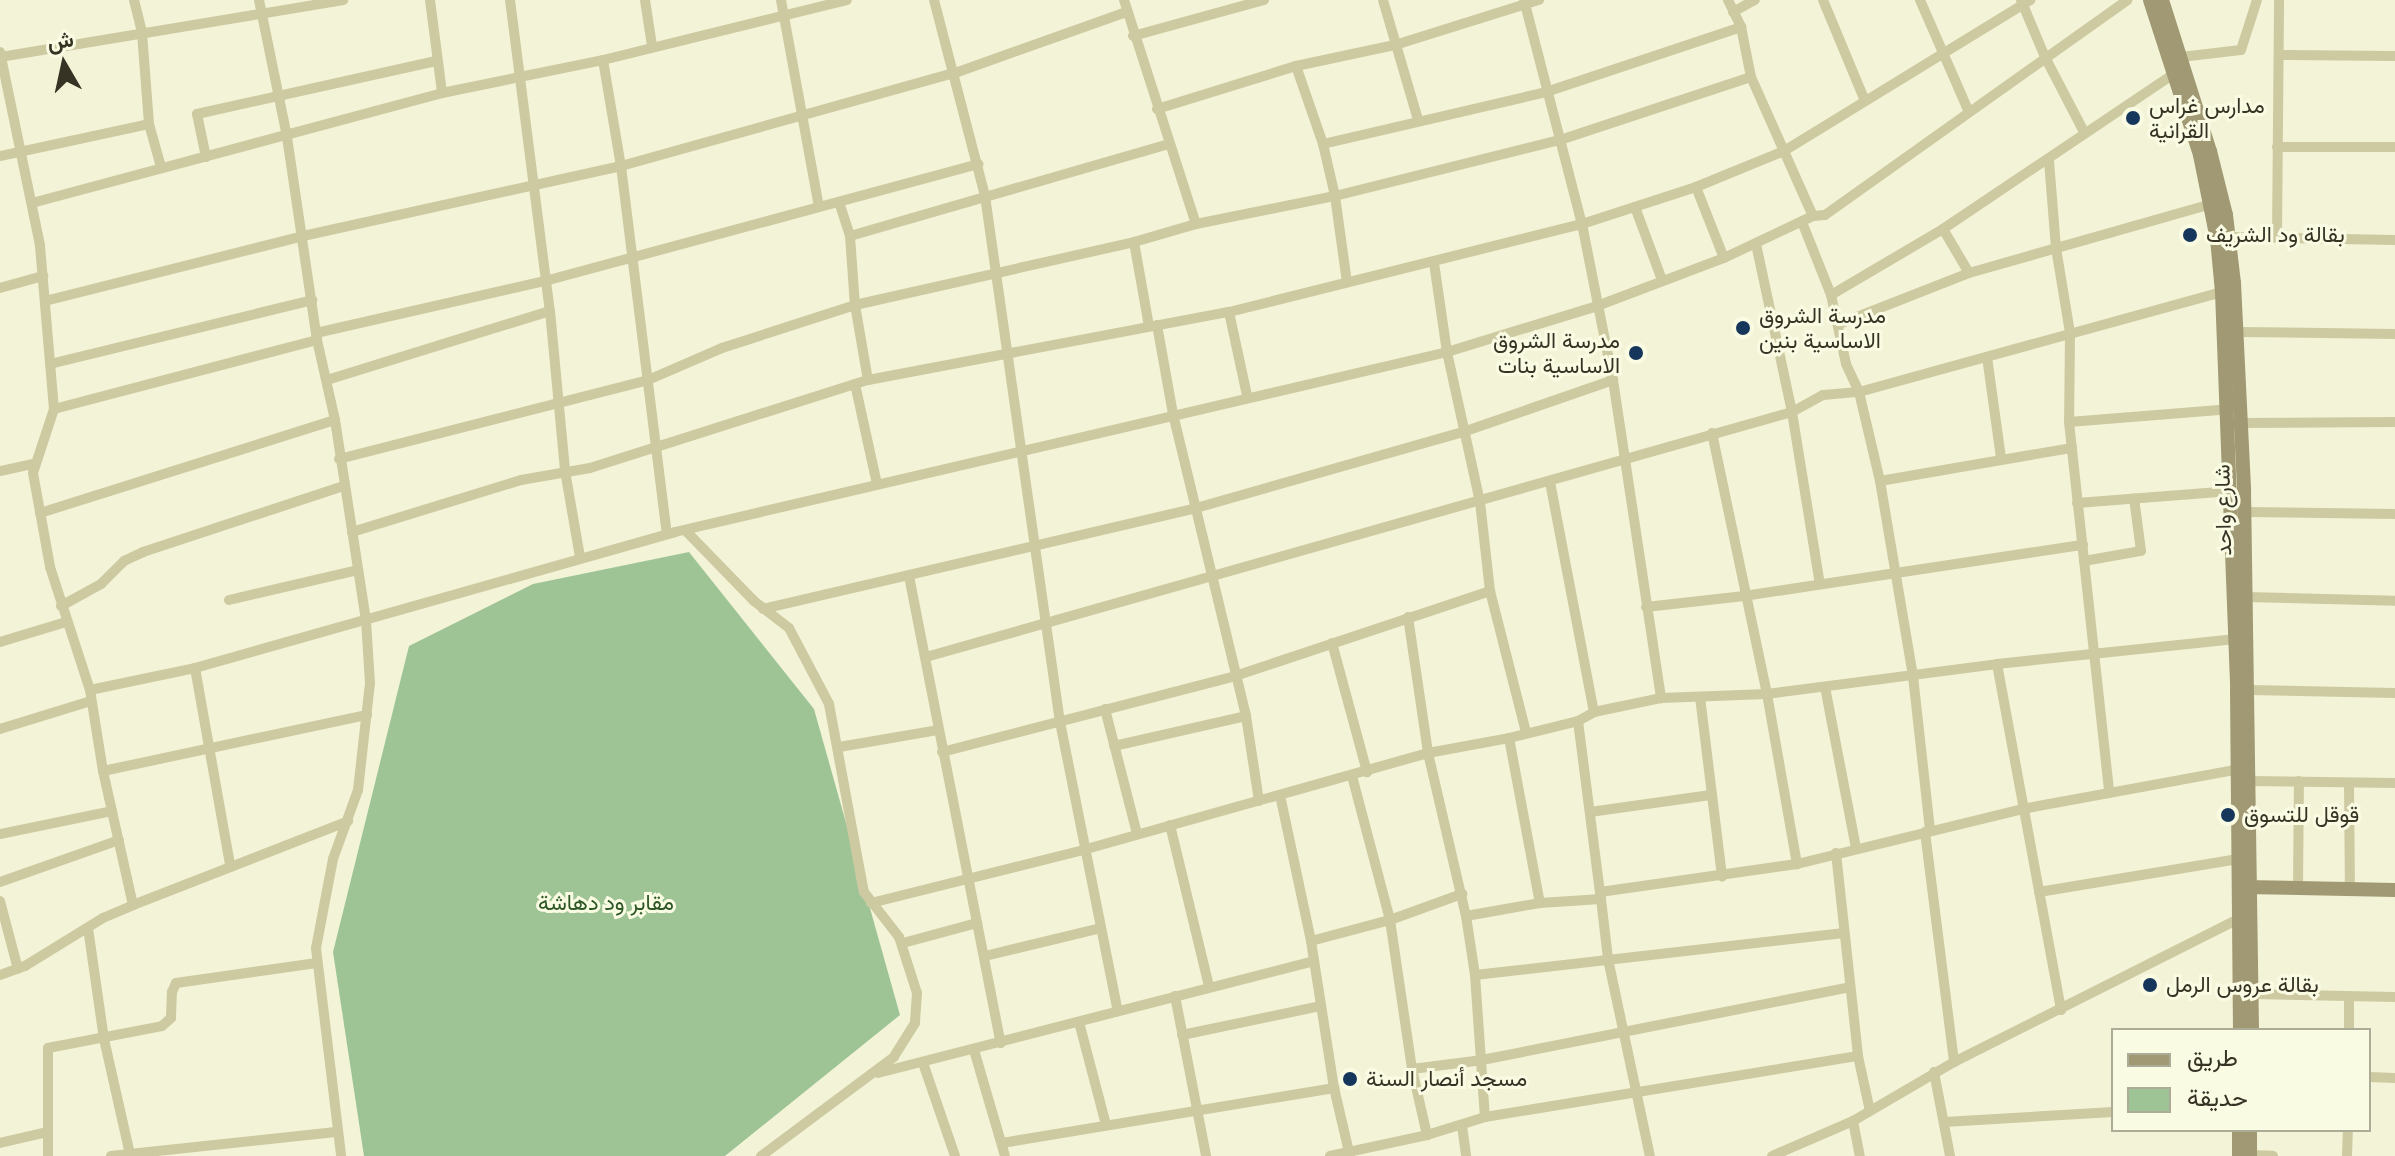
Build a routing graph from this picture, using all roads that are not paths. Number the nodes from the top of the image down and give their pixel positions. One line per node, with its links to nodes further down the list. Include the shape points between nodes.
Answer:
1 (134, 0): 30 (street)
2 (259, 0): 27 (street)
3 (343, 0): 27 (street)
4 (430, 0): 41 (street)
5 (510, 0): 44 (street)
6 (645, 0): 33 (street)
7 (781, 0): 28 (street)
8 (847, 0): 28 (street)
9 (934, 0): 43 (street)
10 (1124, 0): 25 (street)
11 (1264, 0): 31 (street)
12 (1383, 0): 32 (street)
13 (1539, 0): 24 (street)
14 (1728, 0): 26 (street)
15 (1755, 0): 26 (street)
16 (1823, 0): 50 (street)
17 (1920, 0): 34 (street)
18 (2127, 0): 38 (street)
19 (2150, 0): 45 (street, شارع واحد)
20 (2162, 0): 39 (street, شارع واحد)
21 (2257, 0): 39 (street, via 2241,50)
22 (2279, 0): 36 (street)
23 (2025, 2): 34 (street); 38 (street)
24 (1525, 3): 32 (street); 47 (street)
25 (1126, 12): 31 (street); 43 (street)
26 (1733, 12): 29 (street)
27 (262, 14): 30 (street); 49 (street)
28 (784, 16): 33 (street); 53 (street)
29 (1741, 27): 46 (street); 47 (street)
30 (142, 33): 35 (street); 55 (street)
31 (1133, 36): 51 (street)
32 (1395, 45): 42 (street); 54 (street)
33 (652, 46): 40 (street)
34 (1943, 54): 50 (street); 52 (street)
35 (0, 55): 63 (street)
36 (2279, 55): 37 (street); 61 (street)
37 (2395, 56)
38 (2045, 57): 52 (street); 56 (street)
39 (2181, 57): 45 (street, شارع واحد)
40 (603, 60): 44 (street); 69 (street)
41 (437, 61): 48 (street); 49 (street)
42 (1296, 66): 51 (street); 60 (street)
43 (955, 73): 53 (street); 68 (street)
44 (518, 76): 48 (street); 71 (street)
45 (2179, 76): 56 (street); 77 (street, شارع واحد); 87 (street, شارع واحد, via 2210,151)
46 (1751, 77): 58 (street); 64 (street)
47 (1546, 92): 54 (street); 58 (street)
48 (442, 93): 57 (street)
49 (278, 97): 57 (street); 66 (street, via 197,114)
50 (1865, 101): 64 (street)
51 (1157, 109): 59 (street)
52 (1968, 110): 80 (street, via 1825,215)
53 (804, 116): 69 (street); 78 (street)
54 (1418, 120): 60 (street)
55 (149, 124): 63 (street); 70 (street)
56 (2084, 132): 67 (street)
57 (287, 137): 66 (street); 85 (street)
58 (1560, 140): 74 (street); 83 (street)
59 (1168, 144): 73 (street); 82 (street)
60 (1323, 144): 74 (street)
61 (2277, 147): 62 (street); 88 (street)
62 (2395, 147)
63 (22, 150): 65 (street); 76 (street)
64 (1784, 151): 72 (street); 80 (street)
65 (0, 156)
66 (206, 157): 70 (street)
67 (2049, 161): 84 (street); 92 (street)
68 (978, 164): 73 (street); 75 (street)
69 (621, 166): 71 (street); 93 (street)
70 (161, 167): 76 (street)
71 (533, 183): 85 (street); 100 (street)
72 (1696, 187): 79 (street); 94 (street)
73 (985, 196): 86 (street); 97 (street)
74 (1335, 196): 82 (street); 101 (street)
75 (839, 202): 78 (street); 86 (street)
76 (32, 203): 98 (street)
77 (2211, 204): 92 (street); 103 (street, شارع واحد)
78 (819, 207): 93 (street)
79 (1635, 207): 83 (street); 99 (street)
80 (1813, 216): 81 (street)
81 (1802, 222): 91 (street); 104 (street)
82 (1196, 224): 90 (street)
83 (1582, 224): 95 (street); 108 (street)
84 (1943, 229): 96 (street); 104 (street)
85 (303, 236): 105 (street); 106 (street)
86 (850, 236): 107 (street)
87 (2229, 237): 88 (street); 113 (street, شارع واحد)
88 (2277, 237): 89 (street)
89 (2395, 240)
90 (1134, 242): 97 (street); 112 (street)
91 (1756, 244): 94 (street); 130 (street)
92 (2056, 248): 96 (street); 114 (street)
93 (630, 256): 100 (street); 122 (street)
94 (1724, 258): 99 (street)
95 (1434, 263): 101 (street); 117 (street)
96 (1969, 273): 111 (street)
97 (997, 274): 107 (street); 118 (street)
98 (43, 276): 102 (street); 106 (street)
99 (1662, 280): 108 (street)
100 (545, 281): 109 (street); 116 (street)
101 (1347, 282): 110 (street)
102 (0, 288)
103 (2222, 292): 114 (street); 132 (street, شارع واحد)
104 (1831, 295): 111 (street)
105 (312, 300): 116 (street); 120 (street)
106 (45, 301): 120 (street)
107 (855, 305): 122 (street, via 722,348); 123 (street)
108 (1597, 306): 117 (street); 124 (street)
109 (550, 311): 121 (street); 128 (street)
110 (1229, 312): 112 (street); 127 (street)
111 (1839, 324): 126 (street, via 1846,364)
112 (1153, 325): 118 (street); 131 (street)
113 (2237, 332): 115 (street); 132 (street, شارع واحد)
114 (2070, 333): 119 (street); 134 (street)
115 (2395, 334)
116 (317, 337): 121 (street); 129 (street)
117 (1447, 352): 127 (street); 136 (street)
118 (1008, 356): 123 (street); 140 (street)
119 (1987, 357): 126 (street); 141 (street)
120 (50, 364): 129 (street)
121 (327, 380): 133 (street)
122 (648, 380): 128 (street); 139 (street)
123 (868, 380): 125 (street)
124 (1613, 380): 136 (street); 143 (street)
125 (855, 384): 139 (street); 149 (street)
126 (1859, 392): 130 (street, via 1823,395); 147 (street)
127 (1247, 395): 131 (street)
128 (558, 406): 142 (street); 146 (street)
129 (54, 409): 144 (street)
130 (1792, 412): 137 (street); 170 (street)
131 (1173, 414): 140 (street); 155 (street)
132 (2235, 416): 134 (street); 135 (street); 151 (street, شارع واحد); 156 (street, شارع واحد)
133 (335, 420): 142 (street); 157 (street)
134 (2069, 422): 138 (street)
135 (2395, 422)
136 (1463, 432): 153 (street); 155 (street)
137 (1712, 433): 143 (street); 172 (street)
138 (2072, 448): 141 (street); 154 (street)
139 (655, 449): 146 (street); 161 (street)
140 (1024, 452): 149 (street); 163 (street)
141 (2001, 458): 147 (street)
142 (339, 459): 150 (street)
143 (1627, 459): 148 (street); 177 (street)
144 (33, 464): 145 (street); 157 (street)
145 (0, 471)
146 (565, 471): 160 (street); 164 (street)
147 (1880, 481): 167 (street)
148 (1550, 482): 153 (street); 201 (street)
149 (877, 484): 159 (street)
150 (344, 486): 160 (street); 176 (street, via 143,552)
151 (2232, 491): 152 (street); 180 (street, شارع واحد)
152 (2134, 498): 154 (street); 165 (street, via 2141,551)
153 (1480, 502): 169 (street); 171 (street)
154 (2077, 503): 162 (street)
155 (1196, 508): 163 (street); 169 (street)
156 (2245, 512): 158 (street); 173 (street, شارع واحد)
157 (40, 513): 176 (street)
158 (2395, 514)
159 (685, 530): 161 (street); 178 (street)
160 (352, 532): 166 (street)
161 (667, 534): 164 (street)
162 (2083, 545): 165 (street); 167 (street)
163 (1036, 547): 168 (street); 183 (street)
164 (580, 557): 181 (street)
165 (2084, 561): 187 (street)
166 (358, 570): 174 (street); 181 (street)
167 (1894, 573): 170 (street); 192 (street)
168 (909, 576): 178 (street); 188 (street)
169 (1215, 578): 183 (street); 191 (street)
170 (1820, 584): 172 (street)
171 (1490, 591): 179 (street); 208 (street)
172 (1744, 596): 177 (street); 196 (street)
173 (2247, 597): 175 (street); 180 (street, شارع واحد)
174 (229, 600)
175 (2395, 601)
176 (61, 606): 182 (street)
177 (1646, 607): 199 (street)
178 (763, 609): 211 (street, via 789,628 830,707)
179 (1408, 617): 186 (street); 214 (street)
180 (2241, 620): 184 (street, شارع واحد); 194 (street, شارع واحد)
181 (366, 621): 190 (street); 202 (street)
182 (66, 622): 185 (street); 197 (street)
183 (1044, 623): 188 (street); 205 (street)
184 (2236, 639): 187 (street); 215 (street, شارع واحد)
185 (0, 642)
186 (1332, 643): 191 (street); 217 (street)
187 (2093, 655): 189 (street); 223 (street)
188 (926, 657): 207 (street)
189 (1997, 664): 192 (street); 227 (street)
190 (195, 668): 197 (street); 212 (street)
191 (1235, 676): 200 (street); 203 (street)
192 (1913, 676): 193 (street); 232 (street)
193 (1825, 687): 196 (street); 236 (street)
194 (2249, 690): 195 (street); 219 (street, شارع واحد)
195 (2395, 693)
196 (1767, 694): 198 (street); 241 (street)
197 (90, 696): 206 (street); 216 (street)
198 (1700, 697): 199 (street); 225 (street)
199 (1661, 698): 201 (street)
200 (1105, 709): 205 (street); 210 (street)
201 (1594, 712): 204 (street)
202 (367, 715): 212 (street); 230 (street, via 358,790)
203 (1246, 716): 210 (street); 226 (street)
204 (1578, 721): 208 (street); 229 (street)
205 (1060, 722): 213 (street); 237 (street)
206 (0, 729)
207 (938, 730): 211 (street); 213 (street)
208 (1526, 732): 209 (street)
209 (1509, 738): 214 (street); 254 (street)
210 (1114, 746): 234 (street)
211 (839, 747): 253 (street, via 860,878)
212 (213, 751): 216 (street); 240 (street)
213 (942, 752): 243 (street)
214 (1428, 753): 217 (street); 250 (street)
215 (2239, 769): 223 (street); 239 (street, شارع واحد)
216 (103, 771): 228 (street)
217 (1367, 772): 218 (street)
218 (1352, 776): 224 (street); 258 (street)
219 (2251, 781): 220 (street); 239 (street, شارع واحد)
220 (2299, 781): 221 (street); 246 (street)
221 (2349, 783): 222 (street); 247 (street)
222 (2395, 783)
223 (2109, 793): 227 (street)
224 (1280, 795): 226 (street); 263 (street)
225 (1711, 795): 229 (street); 242 (street)
226 (1259, 801): 231 (street)
227 (2022, 809): 232 (street); 249 (street)
228 (112, 811): 233 (street); 235 (street)
229 (1590, 812): 251 (street)
230 (348, 821): 240 (street); 268 (street, via 333,859)
231 (1170, 825): 234 (street); 272 (street)
232 (1927, 831): 236 (street); 292 (street)
233 (0, 834)
234 (1137, 834): 237 (street)
235 (119, 840): 244 (street); 255 (street)
236 (1856, 848): 238 (street)
237 (1083, 850): 243 (street); 261 (street)
238 (1836, 853): 241 (street); 262 (street)
239 (2245, 858): 245 (street, شارع واحد); 249 (street)
240 (230, 864): 255 (street)
241 (1797, 864): 242 (street)
242 (1722, 877): 251 (street)
243 (969, 880): 253 (street); 259 (street)
244 (0, 882)
245 (2245, 887): 246 (street); 257 (street, شارع واحد)
246 (2298, 888): 247 (street)
247 (2350, 890): 248 (street)
248 (2395, 890)
249 (2039, 892): 279 (street)
250 (1462, 894): 256 (street); 258 (street)
251 (1600, 896): 254 (street); 266 (street)
252 (0, 901): 269 (street)
253 (871, 903): 264 (street)
254 (1540, 903): 256 (street)
255 (133, 905): 260 (street)
256 (1466, 916): 271 (street)
257 (2245, 916): 274 (street, شارع واحد); 279 (street); 282 (street, شارع واحد)
258 (1390, 920): 263 (street); 294 (street)
259 (977, 923): 264 (street); 265 (street)
260 (88, 928): 269 (street); 287 (street)
261 (1101, 928): 265 (street); 280 (street)
262 (1842, 933): 266 (street); 273 (street)
263 (1311, 941): 267 (street)
264 (903, 943): 296 (street, via 919,1010 904,1043)
265 (985, 956): 288 (street)
266 (1608, 959): 271 (street); 285 (street)
267 (1314, 961): 272 (street); 278 (street)
268 (317, 963): 287 (street, via 176,983 168,1022); 310 (street)
269 (18, 969): 270 (street)
270 (0, 975)
271 (1475, 975): 291 (street)
272 (1209, 986): 275 (street)
273 (1849, 987): 285 (street); 290 (street)
274 (2252, 994): 276 (street); 283 (street, شارع واحد)
275 (1175, 996): 280 (street); 286 (street)
276 (2349, 997): 277 (street); 284 (street)
277 (2395, 997)
278 (1321, 1006): 286 (street); 299 (street)
279 (2061, 1010): 292 (street)
280 (1118, 1011): 281 (street)
281 (1079, 1022): 288 (street); 307 (street)
282 (2240, 1028)
283 (2252, 1028)
284 (2349, 1028)
285 (1625, 1031): 291 (street); 300 (street)
286 (1182, 1035): 301 (street)
287 (104, 1039): 309 (street, via 48,1048); 317 (street)
288 (1001, 1043): 289 (street)
289 (974, 1050): 293 (street); 316 (street)
290 (1858, 1056): 300 (street); 302 (street)
291 (1482, 1060): 294 (street); 304 (street)
292 (1954, 1062): 295 (street)
293 (923, 1063): 296 (street); 323 (street)
294 (1412, 1069): 314 (street)
295 (1934, 1072): 302 (street); 306 (street)
296 (876, 1074): 322 (street)
297 (2371, 1077): 298 (street)
298 (2395, 1078)
299 (1334, 1088): 301 (street); 318 (street)
300 (1638, 1092): 304 (street); 328 (street)
301 (1197, 1111): 307 (street); 325 (street)
302 (1870, 1111): 305 (street)
303 (2111, 1112): 306 (street)
304 (1485, 1117): 308 (street)
305 (1853, 1121): 329 (street); 330 (street)
306 (1944, 1122): 331 (street)
307 (1106, 1125): 316 (street)
308 (1462, 1126): 314 (street); 327 (street)
309 (47, 1132): 315 (street); 319 (street)
310 (336, 1132): 317 (street); 321 (street)
311 (2240, 1132): 332 (street)
312 (2250, 1132): 332 (street)
313 (2348, 1132): 334 (street)
314 (1427, 1135): 318 (street)
315 (0, 1143)
316 (1002, 1143): 324 (street)
317 (130, 1154): 320 (street)
318 (1350, 1155): 326 (street)
319 (48, 1156)
320 (111, 1156)
321 (341, 1156)
322 (761, 1156)
323 (955, 1156)
324 (1005, 1156)
325 (1206, 1156)
326 (1330, 1156)
327 (1466, 1156)
328 (1650, 1156)
329 (1772, 1156)
330 (1860, 1156)
331 (1950, 1156)
332 (2246, 1156): 333 (street)
333 (2273, 1156)
334 (2347, 1156)

